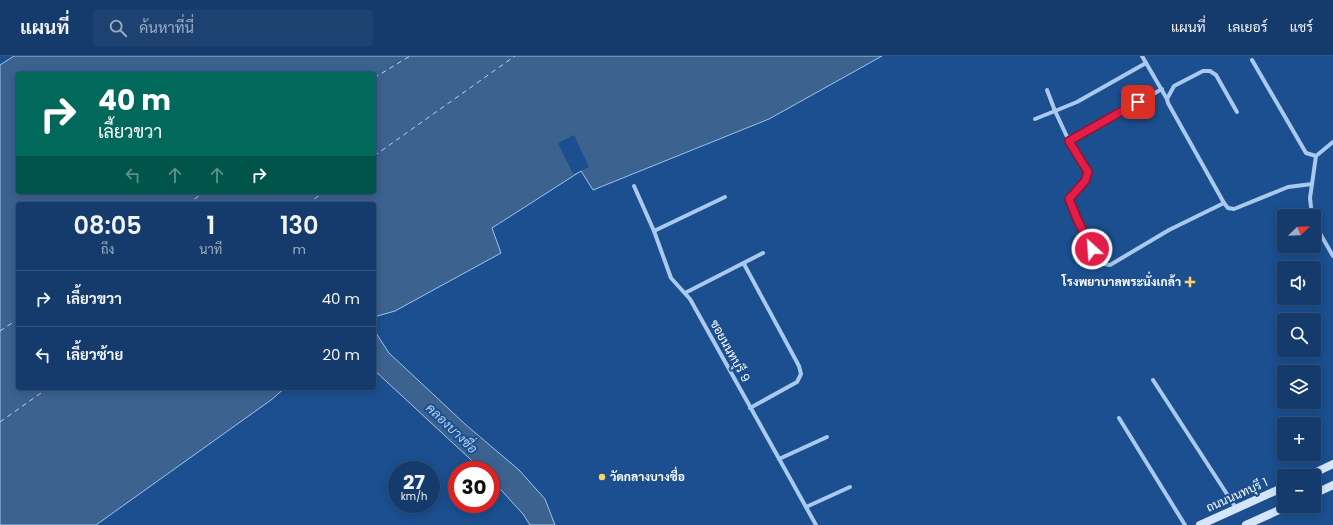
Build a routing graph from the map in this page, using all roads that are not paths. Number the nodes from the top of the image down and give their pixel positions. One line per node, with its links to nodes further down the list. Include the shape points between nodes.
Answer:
1 (1142, 56): 3 (street)
2 (1252, 60): 12 (street, via 1306,153)
3 (1146, 63): 4 (street); 7 (street)
4 (1162, 89): 6 (street); 10 (street)
5 (1047, 90): 7 (street)
6 (1168, 99): 8 (street, via 1174,86 1210,70 1216,75); 16 (street)
7 (1055, 111): 9 (street); 10 (street)
8 (1237, 112)
9 (1035, 119)
10 (1069, 141): 16 (street, via 1088,172 1085,181 1069,199 1070,204 1092,249 1104,264 1110,265 1169,230)
11 (1333, 142): 12 (street)
12 (1316, 156): 13 (street)
13 (1312, 184): 16 (street, via 1288,187 1234,209 1228,208); 17 (street)
14 (634, 186): 18 (street, ซอยนนทบุรี 9)
15 (725, 197): 18 (street)
16 (1224, 203)
17 (1311, 209)
18 (654, 231): 23 (street, ซอยนนทบุรี 9, via 671,278)
19 (1321, 235): 21 (street)
20 (763, 253): 22 (street)
21 (1333, 256)
22 (744, 264): 23 (street); 25 (street, via 801,374 797,382)
23 (685, 293): 25 (street, ซอยนนทบุรี 9)
24 (1153, 380): 36 (street)
25 (750, 408): 28 (street, ซอยนนทบุรี 9)
26 (1119, 418): 39 (street)
27 (827, 437): 28 (street)
28 (779, 459): 35 (street, ซอยนนทบุรี 9)
29 (1333, 464): 30 (main road)
30 (1321, 470)
31 (1333, 485): 34 (main road)
32 (850, 487): 35 (street)
33 (1277, 490): 36 (main road, ถนนนนทบุรี 1)
34 (1321, 491)
35 (806, 507): 38 (street, ซอยนนทบุรี 9)
36 (1236, 509): 40 (main road, ถนนนนทบุรี 1)
37 (1277, 511): 41 (main road)
38 (816, 525)
39 (1185, 525)
40 (1200, 525)
41 (1246, 525)

